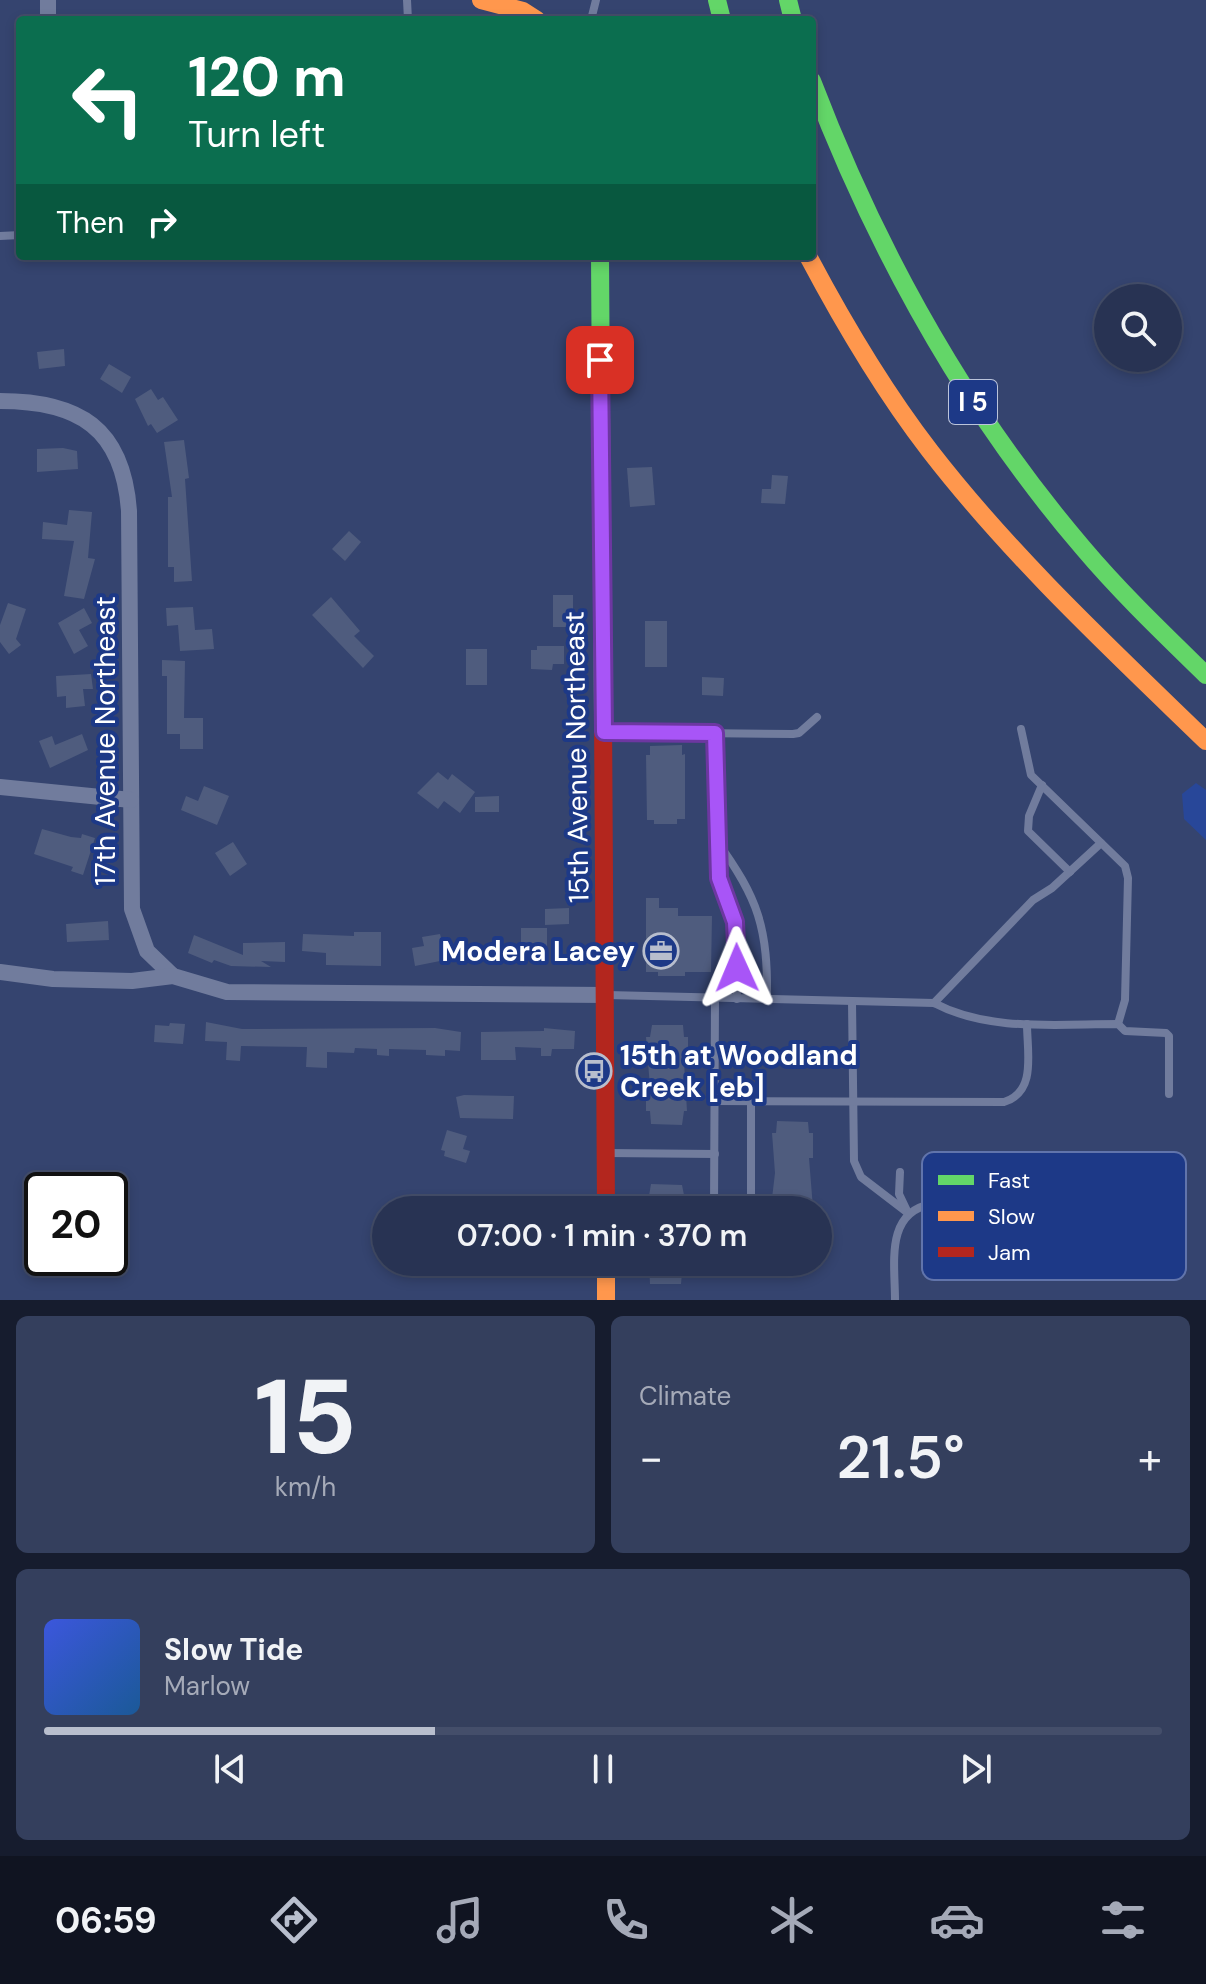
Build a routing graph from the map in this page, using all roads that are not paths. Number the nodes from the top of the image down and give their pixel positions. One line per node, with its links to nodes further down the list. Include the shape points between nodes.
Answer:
1 (481, 0): 2 (main road)
2 (531, 16)
3 (816, 90): 7 (main road, I 5, via 883,249 950,369 1069,532)
4 (600, 260): 10 (main road, 15th Avenue Northeast)
5 (810, 260): 12 (main road, I 5, via 887,392 948,475 1051,589)
6 (0, 401): 15 (street, 17th Avenue Northeast, via 48,404 79,415 109,441 123,467 128,491)
7 (1206, 675)
8 (817, 717): 11 (lane, via 799,733)
9 (1021, 729): 13 (lane, via 1028,768)
10 (604, 732): 11 (lane); 21 (main road, 15th Avenue Northeast)
11 (715, 733): 16 (lane)
12 (1206, 741)
13 (1042, 785): 17 (lane); 18 (lane, via 1028,831)
14 (0, 787): 15 (street)
15 (131, 800): 20 (street, 17th Avenue Northeast, via 134,918 147,951)
16 (716, 839): 23 (lane, via 719,878 735,922); 24 (lane, via 756,902)
17 (1101, 843): 18 (lane); 28 (lane, via 1125,866 1128,878 1125,1000)
18 (1070, 872): 26 (lane, via 1033,900)
19 (0, 972): 20 (street, via 132,981)
20 (173, 976): 21 (street, via 227,992)
21 (606, 995): 22 (lane); 33 (main road, 15th Avenue Northeast)
22 (715, 997): 23 (lane); 30 (lane)
23 (737, 999): 24 (lane)
24 (767, 1001): 25 (lane)
25 (852, 1002): 26 (lane); 32 (lane)
26 (934, 1003): 27 (lane, via 965,1017)
27 (1027, 1024): 28 (lane); 32 (lane, via 1026,1085 1016,1098)
28 (1118, 1024): 29 (lane, via 1125,1031 1169,1036)
29 (1169, 1094)
30 (715, 1101): 31 (lane); 34 (lane)
31 (751, 1101): 32 (lane); 38 (lane)
32 (852, 1102): 40 (lane, via 851,1143 861,1177)
33 (606, 1153): 34 (lane); 36 (main road, 15th Avenue Northeast)
34 (715, 1154): 37 (lane)
35 (900, 1172): 40 (lane, via 899,1194)
36 (606, 1196)
37 (714, 1196)
38 (751, 1196)
39 (922, 1208): 40 (lane)
40 (908, 1213): 43 (lane, via 895,1241)
41 (606, 1276): 42 (main road)
42 (606, 1300)
43 (895, 1300)

